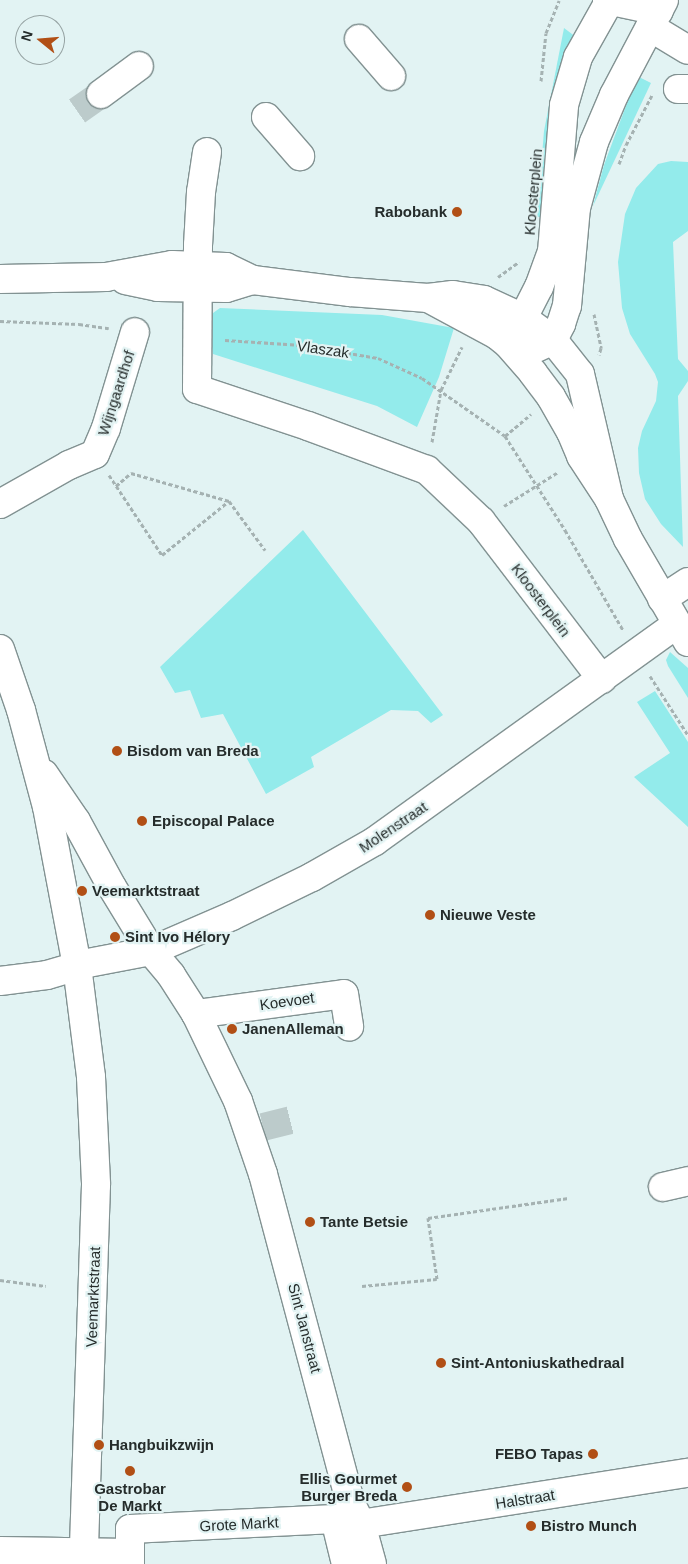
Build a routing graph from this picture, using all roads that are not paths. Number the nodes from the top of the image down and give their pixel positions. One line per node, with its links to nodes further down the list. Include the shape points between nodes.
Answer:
1 (609, 0): 2 (street); 14 (street, Kloosterplein, via 585,42 568,88 561,129 552,252)
2 (655, 10): 4 (street); 16 (street, via 594,142 576,208 567,306)
3 (359, 39): 6 (street)
4 (688, 50)
5 (140, 66): 7 (street)
6 (391, 76)
7 (101, 94)
8 (266, 117): 10 (street)
9 (207, 152): 11 (street, via 201,192)
10 (300, 156)
11 (197, 277): 12 (street, via 158,287 106,277); 13 (street, via 226,288 253,280 428,298 452,295); 24 (street, Kloosterplein, via 197,389 427,470 481,521)
12 (0, 279)
13 (479, 312): 14 (street); 17 (street, via 496,335)
14 (523, 318): 16 (street); 17 (street, Kloosterplein)
15 (135, 332): 19 (street, Wijngaardhof, via 95,454)
16 (553, 340): 17 (street); 18 (street, via 580,374)
17 (520, 357): 18 (street, via 551,397 581,456)
18 (609, 499): 21 (street)
19 (0, 504)
20 (688, 582): 21 (street)
21 (662, 598): 22 (street)
22 (682, 633): 24 (street, Molenstraat, via 636,654)
23 (0, 649): 25 (street, Veemarktstraat)
24 (602, 679): 26 (street, Molenstraat, via 375,841 232,916)
25 (36, 762): 26 (street, Veemarktstraat, via 76,821); 27 (street, Veemarktstraat)
26 (151, 951): 27 (street, Molenstraat); 29 (street, Sint Janstraat)
27 (77, 966): 28 (street, Molenstraat, via 47,975); 34 (street, Veemarktstraat, via 91,1077 96,1167)
28 (0, 981)
29 (196, 1014): 30 (street, Koevoet, via 344,994); 32 (street, Sint Janstraat, via 256,1129 350,1502)
30 (349, 1027)
31 (688, 1473): 32 (street, Halstraat)
32 (362, 1524): 36 (street, Sint Janstraat)
33 (0, 1551): 34 (street, Grote Markt)
34 (84, 1553): 35 (street, Grote Markt)
35 (130, 1559): 36 (street, Grote Markt, via 130,1529 335,1519)
36 (358, 1559)

